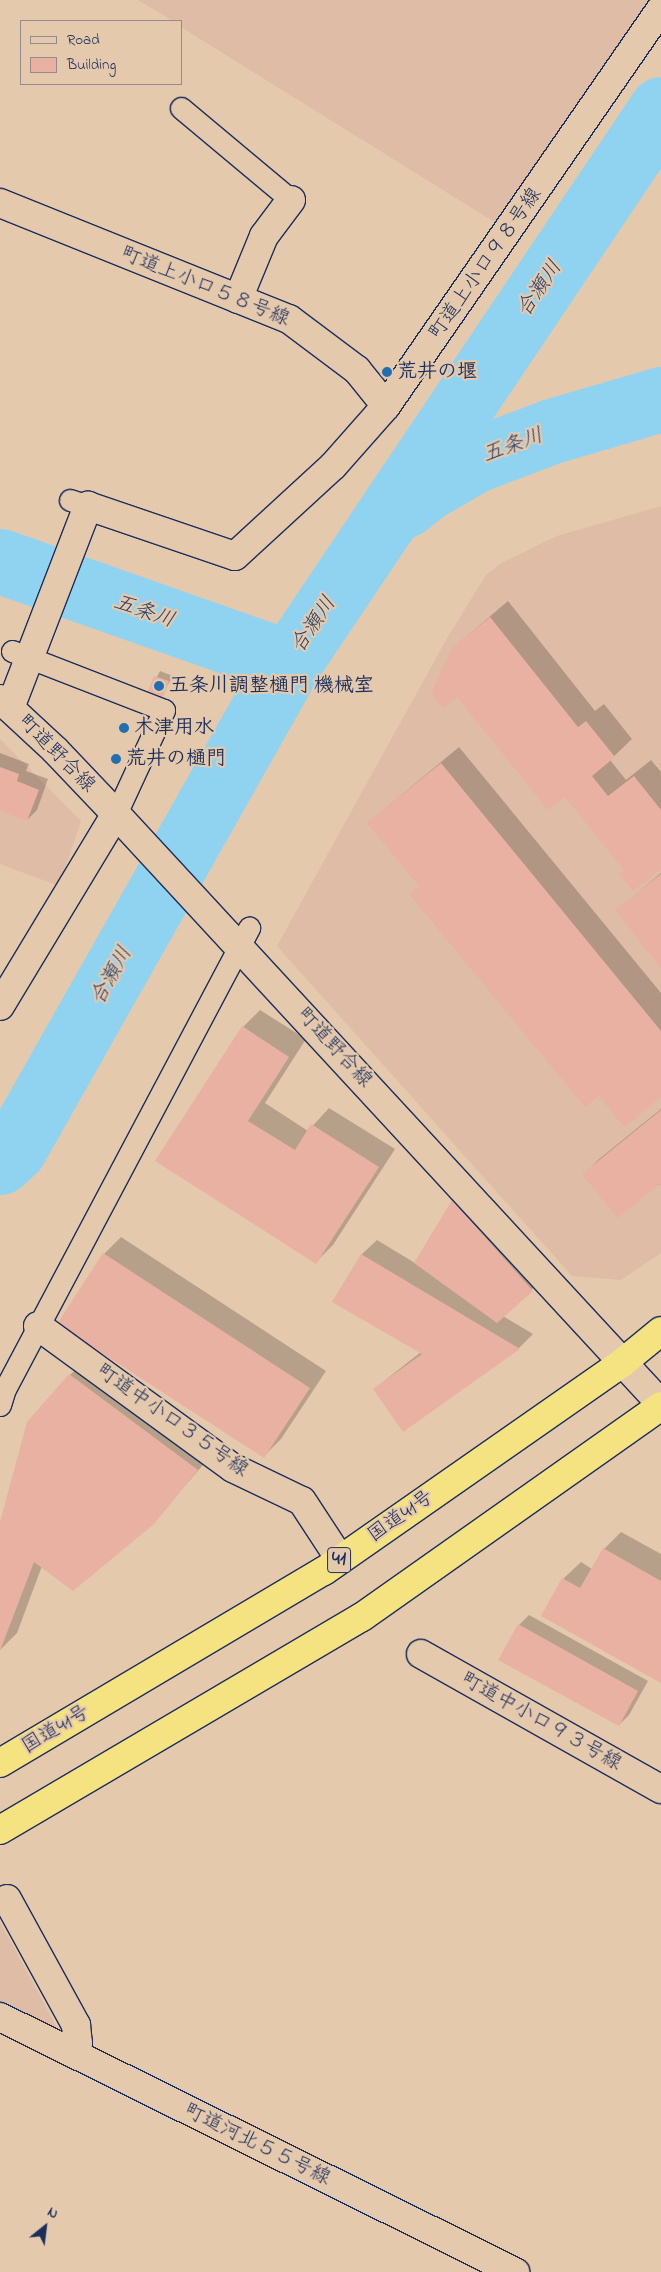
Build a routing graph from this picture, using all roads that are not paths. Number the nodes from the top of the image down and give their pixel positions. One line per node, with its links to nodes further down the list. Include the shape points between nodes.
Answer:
1 (661, 10): 6 (street, 町道上小口９８号線)
2 (182, 108): 3 (lane)
3 (291, 200): 5 (street, via 264,236)
4 (0, 204): 5 (street, 町道上小口５８号線)
5 (238, 299): 6 (street, 町道上小口５８号線, via 289,318 357,370)
6 (386, 406): 7 (street, 町道上小口９８号線, via 333,466 235,556 81,508)
7 (25, 652): 8 (street, 町道上小口９８号線); 9 (lane, via 164,710)
8 (5, 704): 9 (street, 町道野合線)
9 (119, 817): 10 (street, 町道野合線); 11 (street)
10 (241, 939): 12 (lane); 14 (street, 町道野合線)
11 (0, 1006)
12 (38, 1326): 15 (lane, via 4,1389); 17 (street, 町道中小口３５号線, via 232,1468 302,1501)
13 (661, 1331): 14 (highway, 国道41号 / 41)
14 (622, 1363): 16 (street, 町道野合線); 17 (highway, 国道41号 / 41)
15 (0, 1405)
16 (661, 1405): 21 (highway, via 362,1617)
17 (340, 1559): 19 (highway, 国道41号 / 41)
18 (421, 1654): 20 (street, 町道中小口９３号線)
19 (0, 1763)
20 (661, 1789)
21 (0, 1830)
22 (3, 1897): 24 (street, via 76,2025 78,2042)
23 (0, 2017): 24 (street, 町道河北５５号線)
24 (73, 2053): 25 (street, 町道河北５５号線)
25 (514, 2272)

